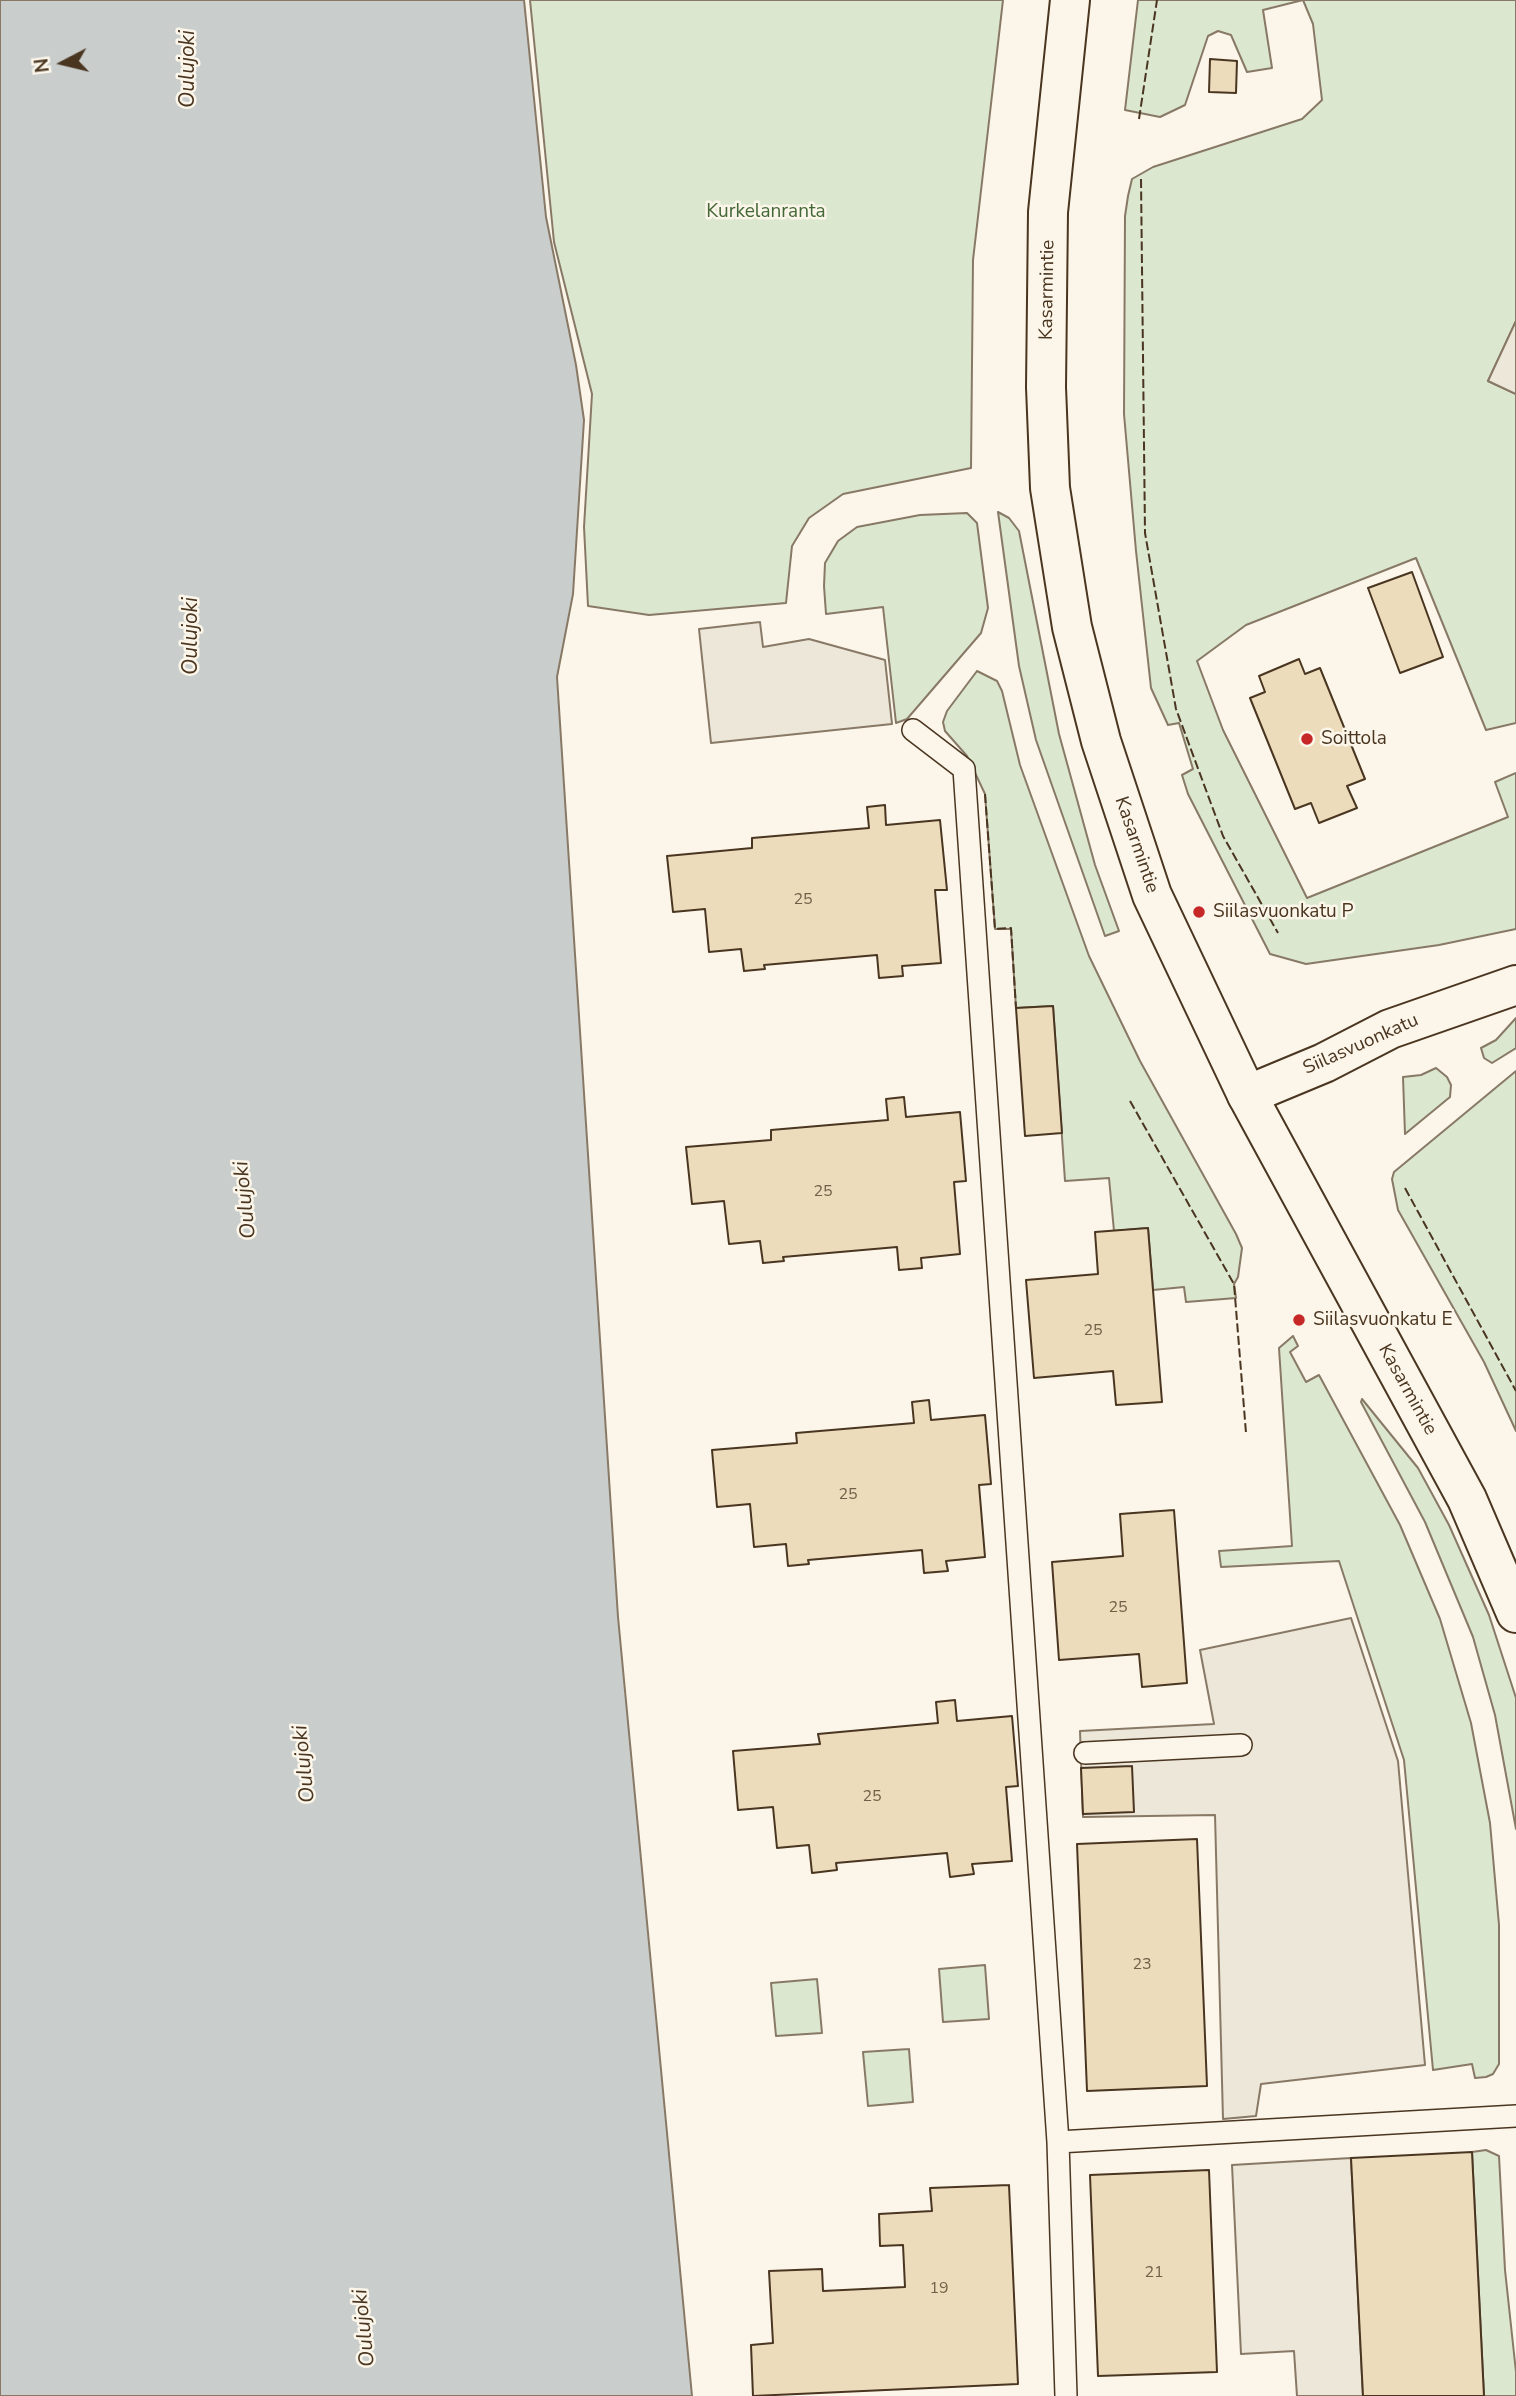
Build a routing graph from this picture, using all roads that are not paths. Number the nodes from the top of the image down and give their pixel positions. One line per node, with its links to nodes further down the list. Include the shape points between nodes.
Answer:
1 (1070, 0): 4 (street, Kasarmintie, via 1048,212 1046,387 1050,488 1072,627 1101,741 1152,895)
2 (913, 730): 9 (lane, via 964,769)
3 (1516, 985): 4 (street, Siilasvuonkatu, via 1390,1029)
4 (1247, 1095): 5 (street, Kasarmintie, via 1467,1500)
5 (1516, 1613)
6 (1241, 1745): 7 (lane)
7 (1085, 1753)
8 (1516, 2116): 9 (lane)
9 (1058, 2142): 10 (lane)
10 (1066, 2396)

